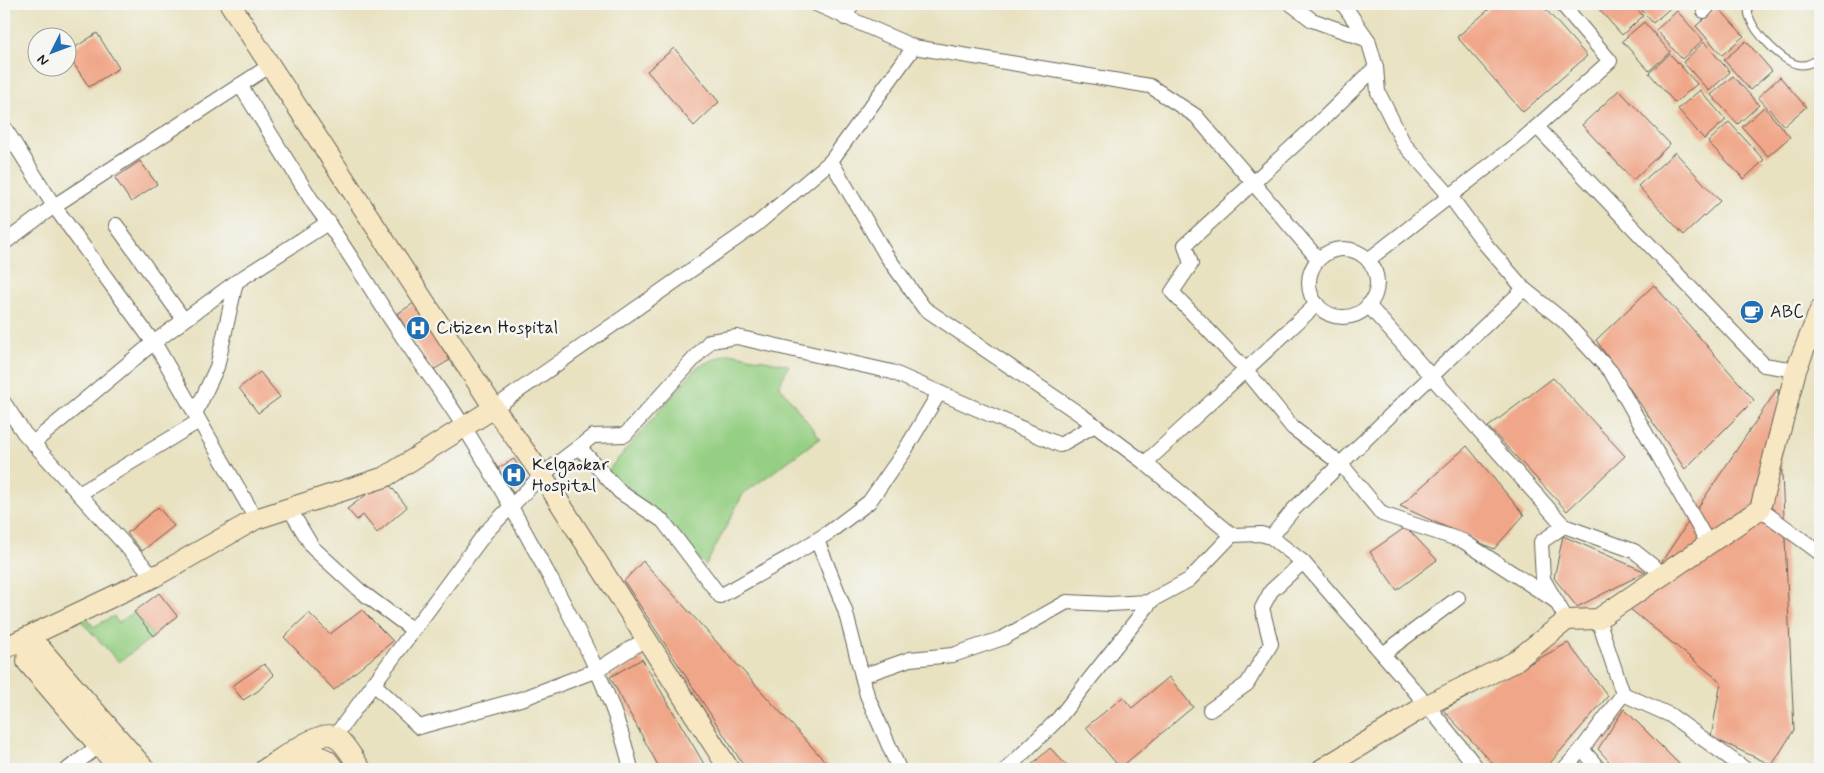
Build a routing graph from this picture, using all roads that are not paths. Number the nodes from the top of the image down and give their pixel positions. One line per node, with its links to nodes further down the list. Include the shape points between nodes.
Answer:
1 (230, 4): 12 (street)
2 (816, 4): 8 (street)
3 (852, 4): 8 (street)
4 (1291, 4): 9 (street, via 1312,20)
5 (1343, 4): 9 (street)
6 (1562, 4): 16 (street, via 1610,61)
7 (1748, 4): 11 (lane, via 1753,26 1786,59 1801,66)
8 (845, 18): 10 (street)
9 (1368, 40): 13 (street)
10 (914, 47): 17 (street); 18 (street, via 1150,86 1196,116)
11 (1820, 58)
12 (271, 66): 14 (street); 38 (street)
13 (1376, 67): 18 (street); 19 (street, via 1378,92 1404,144)
14 (240, 85): 20 (street); 21 (street)
15 (4, 127): 20 (street)
16 (1537, 127): 19 (street); 34 (street, via 1764,365)
17 (831, 162): 38 (street, via 757,224); 40 (street, via 886,255 924,308)
18 (1253, 183): 24 (street); 33 (street, via 1186,245 1191,264 1172,292)
19 (1450, 196): 25 (street); 27 (street, via 1486,246)
20 (54, 206): 23 (street); 32 (street)
21 (328, 222): 26 (street); 41 (street)
22 (116, 225): 31 (street)
23 (4, 243)
24 (1318, 259): 25 (street, via 1343,249); 28 (street, via 1309,281)
25 (1368, 260): 29 (street, via 1377,282 1375,294)
26 (236, 282): 31 (street); 39 (street, via 217,366)
27 (1524, 289): 35 (street); 56 (street, via 1565,322 1611,372)
28 (1317, 304): 29 (street, via 1336,316 1354,314); 33 (street)
29 (1368, 305): 35 (street)
30 (1820, 310): 34 (street)
31 (184, 320): 32 (street)
32 (153, 343): 39 (street); 42 (street)
33 (1246, 370): 44 (street); 45 (street, via 1293,428)
34 (1796, 370): 50 (street)
35 (1432, 377): 45 (street); 52 (street)
36 (939, 392): 40 (street, via 1060,446); 43 (street, via 892,372 737,337 710,341 624,436 594,436); 55 (street, via 870,502)
37 (4, 404): 42 (street)
38 (494, 408): 41 (street); 46 (street)
39 (197, 418): 47 (street); 51 (street)
40 (1095, 425): 44 (street)
41 (464, 427): 48 (street); 49 (street, via 385,476)
42 (33, 443): 47 (street)
43 (579, 447): 46 (street); 55 (street, via 620,492 663,521 720,596)
44 (1145, 463): 53 (street)
45 (1341, 464): 54 (street, via 1293,510); 63 (street, via 1382,514 1463,541)
46 (542, 475): 48 (street); 67 (street)
47 (79, 494): 60 (street)
48 (511, 507): 66 (street, via 486,532); 70 (street, via 579,630)
49 (289, 508): 51 (street); 66 (street, via 313,548 359,590)
50 (1760, 510): 56 (street); 57 (street)
51 (256, 519): 60 (street)
52 (1564, 526): 59 (street, via 1634,551); 63 (street, via 1542,542 1543,579)
53 (1232, 535): 54 (street); 62 (street, via 1189,580)
54 (1271, 537): 58 (street)
55 (817, 540): 71 (street, via 845,610)
56 (1708, 543): 59 (street)
57 (1820, 553)
58 (1303, 562): 69 (street); 75 (street, via 1271,591 1262,608 1271,644 1247,684)
59 (1663, 574): 64 (street)
60 (154, 577): 68 (street)
61 (1458, 598): 69 (street)
62 (1153, 599): 71 (street, via 1110,604 1067,602 1003,638 953,655 910,659); 89 (street, via 1058,719)
63 (1557, 602): 65 (street)
64 (1598, 619): 65 (street); 73 (street)
65 (1567, 620): 74 (street, via 1514,662)
66 (413, 630): 72 (street)
67 (646, 639): 70 (street); 87 (street)
68 (12, 645): 77 (street); 81 (street, via 41,649)
69 (1383, 654): 74 (street)
70 (597, 670): 72 (street, via 524,698 419,726); 86 (street, via 610,697)
71 (862, 676): 88 (street, via 866,695)
72 (373, 683): 76 (street)
73 (1623, 694): 78 (street); 94 (street, via 1670,715)
74 (1427, 705): 90 (street); 91 (street)
75 (1210, 710)
76 (335, 736): 82 (street, via 328,734 314,738); 85 (street)
77 (99, 746): 79 (street); 80 (street)
78 (1582, 748): 92 (street); 93 (street)
79 (68, 769)
80 (121, 769)
81 (145, 769)
82 (265, 769)
83 (293, 769): 84 (street, via 317,755)
84 (334, 769)
85 (361, 769)
86 (631, 769)
87 (729, 769)
88 (900, 769)
89 (1007, 769)
90 (1322, 769)
91 (1478, 769)
92 (1564, 769)
93 (1599, 769)
94 (1745, 769)

